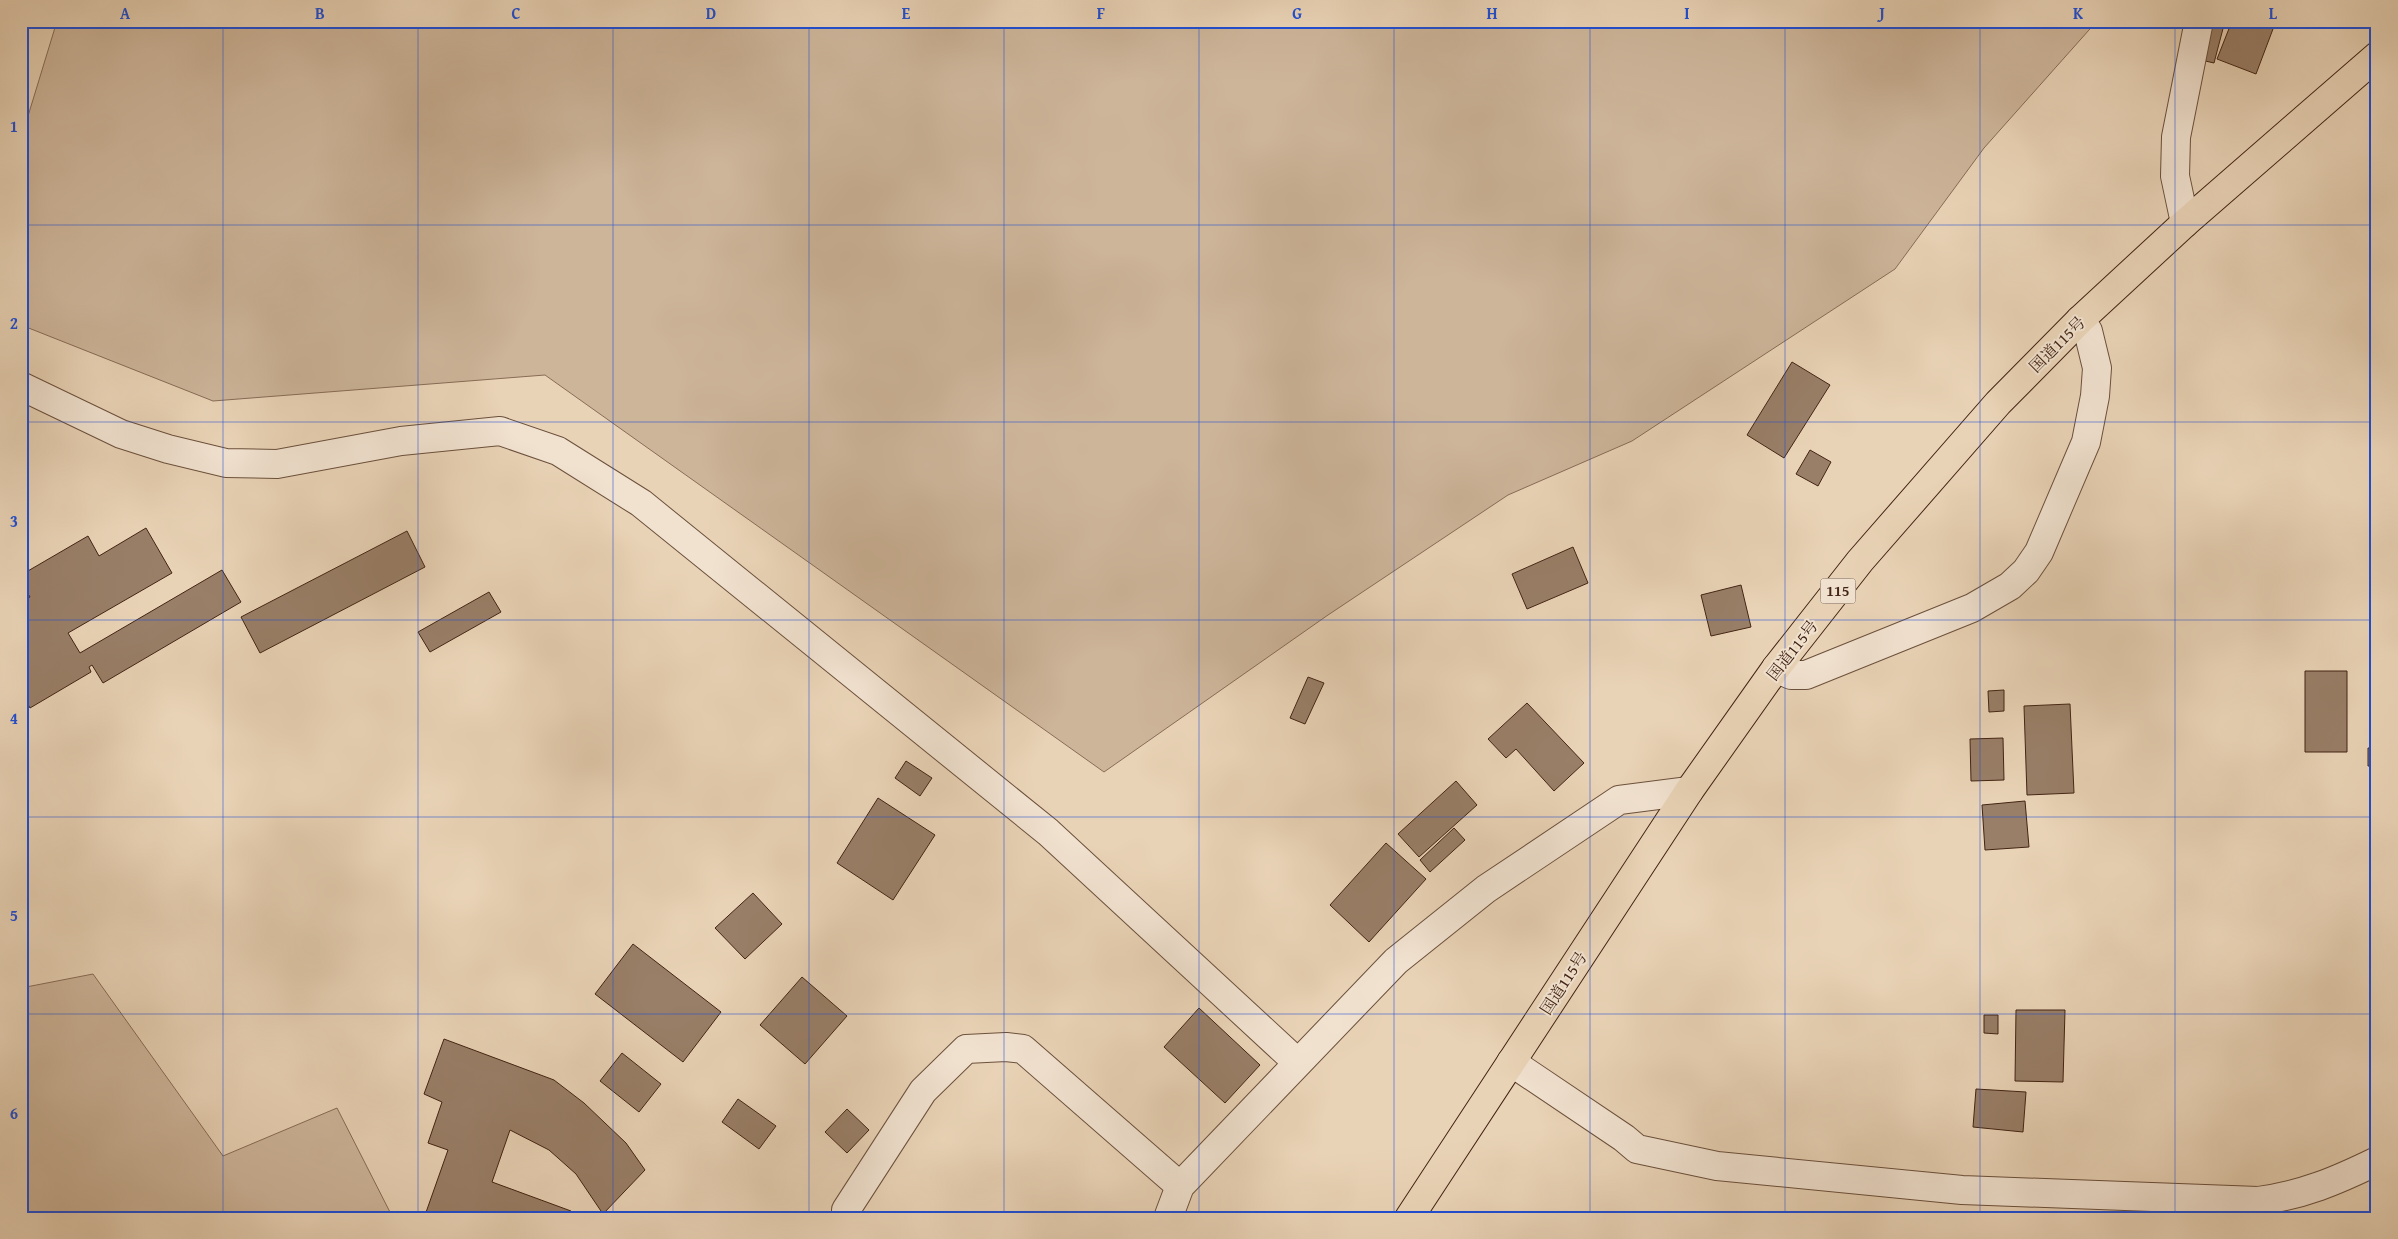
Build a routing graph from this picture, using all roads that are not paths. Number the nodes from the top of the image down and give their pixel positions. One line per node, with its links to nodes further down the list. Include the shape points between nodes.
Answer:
1 (2199, 21): 3 (street, via 2176,137 2175,176)
2 (2377, 56): 3 (highway, 国道115号 / 115)
3 (2185, 223): 4 (highway, 国道115号 / 115)
4 (2080, 320): 6 (highway, 国道115号 / 115, via 1918,493); 6 (street, via 2088,331 2097,368 2086,442 2042,545 2026,571 2010,586 1972,608 1806,675 1791,675)
5 (21, 386): 9 (street, via 121,434 226,463 277,464 409,440 500,431 558,451 641,503 1048,832)
6 (1776, 668): 7 (highway, 国道115号 / 115)
7 (1689, 791): 8 (highway, 国道115号 / 115); 9 (street, via 1619,800 1486,889 1396,961)
8 (1511, 1062): 10 (street, via 1636,1149 1717,1166 1962,1190 2258,1201 2293,1196); 14 (highway, 国道115号 / 115)
9 (1298, 1063): 11 (street)
10 (2377, 1160)
11 (1180, 1186): 12 (street, via 1023,1049 966,1048 923,1092); 13 (street)
12 (846, 1210)
13 (1168, 1218)
14 (1409, 1218)

